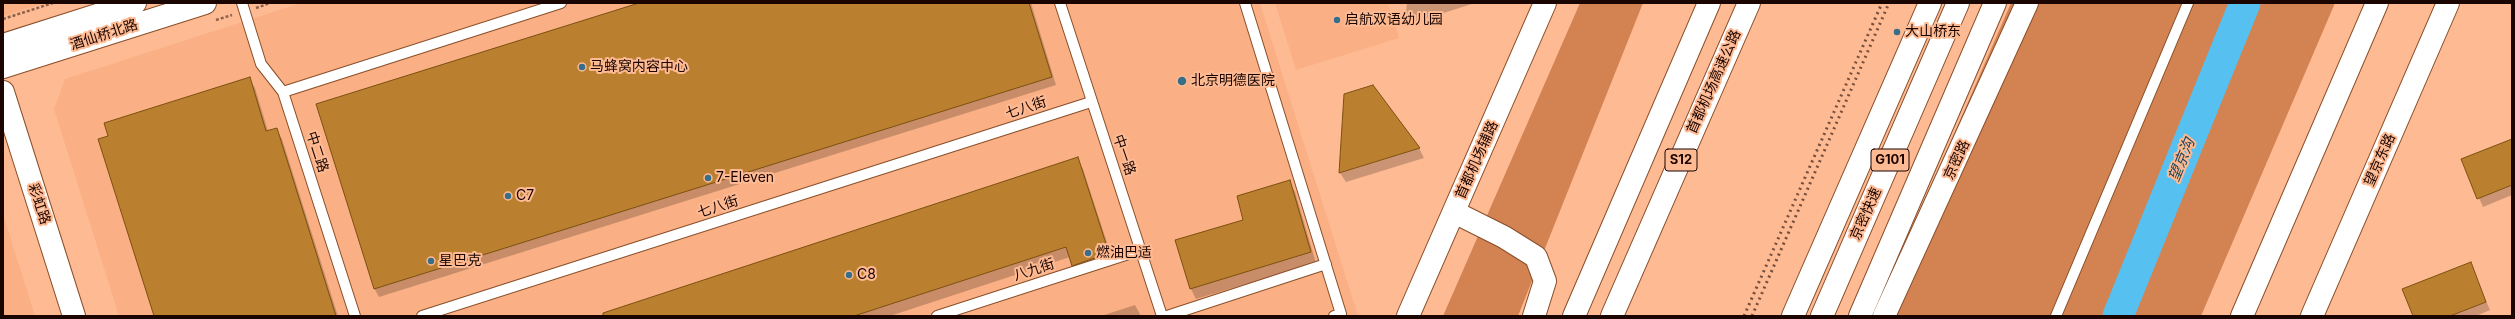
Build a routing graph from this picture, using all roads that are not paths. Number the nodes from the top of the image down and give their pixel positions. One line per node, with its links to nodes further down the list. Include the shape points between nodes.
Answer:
1 (135, 3): 17 (main road, 酒仙桥北路)
2 (205, 3): 18 (main road, 酒仙桥北路)
3 (242, 3): 20 (lane, 中二路, via 261,64)
4 (561, 3): 20 (lane)
5 (1060, 3): 21 (lane, 中一路)
6 (1245, 3): 24 (lane)
7 (1545, 3): 22 (main road, 首都机场辅路)
8 (1709, 3): 34 (main road, S12)
9 (1749, 3): 35 (main road, 首都机场高速公路 / S12)
10 (1930, 3): 36 (main road, G101)
11 (1958, 3): 37 (main road, 京密快速 / G101)
12 (1995, 3): 38 (main road, G101)
13 (2027, 3): 39 (main road, 京密路)
14 (2188, 3): 40 (lane)
15 (2378, 3): 41 (main road)
16 (2448, 3): 42 (main road, 望京东路)
17 (3, 45)
18 (3, 67)
19 (3, 92): 25 (main road, 彩虹路)
20 (283, 92): 26 (lane, 中二路)
21 (1091, 102): 23 (lane, 中一路); 27 (lane, 七八街)
22 (1454, 212): 32 (main road, 首都机场辅路); 33 (main road, via 1504,237 1536,257 1545,281)
23 (1141, 250): 28 (lane, 八九街); 29 (lane, 中一路)
24 (1326, 264): 30 (lane); 31 (lane, via 1341,314)
25 (74, 316)
26 (355, 316)
27 (422, 316)
28 (937, 316)
29 (1162, 316)
30 (1166, 316)
31 (1334, 316)
32 (1408, 316)
33 (1534, 316)
34 (1574, 316)
35 (1612, 316)
36 (1793, 316)
37 (1822, 316)
38 (1860, 316)
39 (1884, 316)
40 (2056, 316)
41 (2242, 316)
42 (2312, 316)

